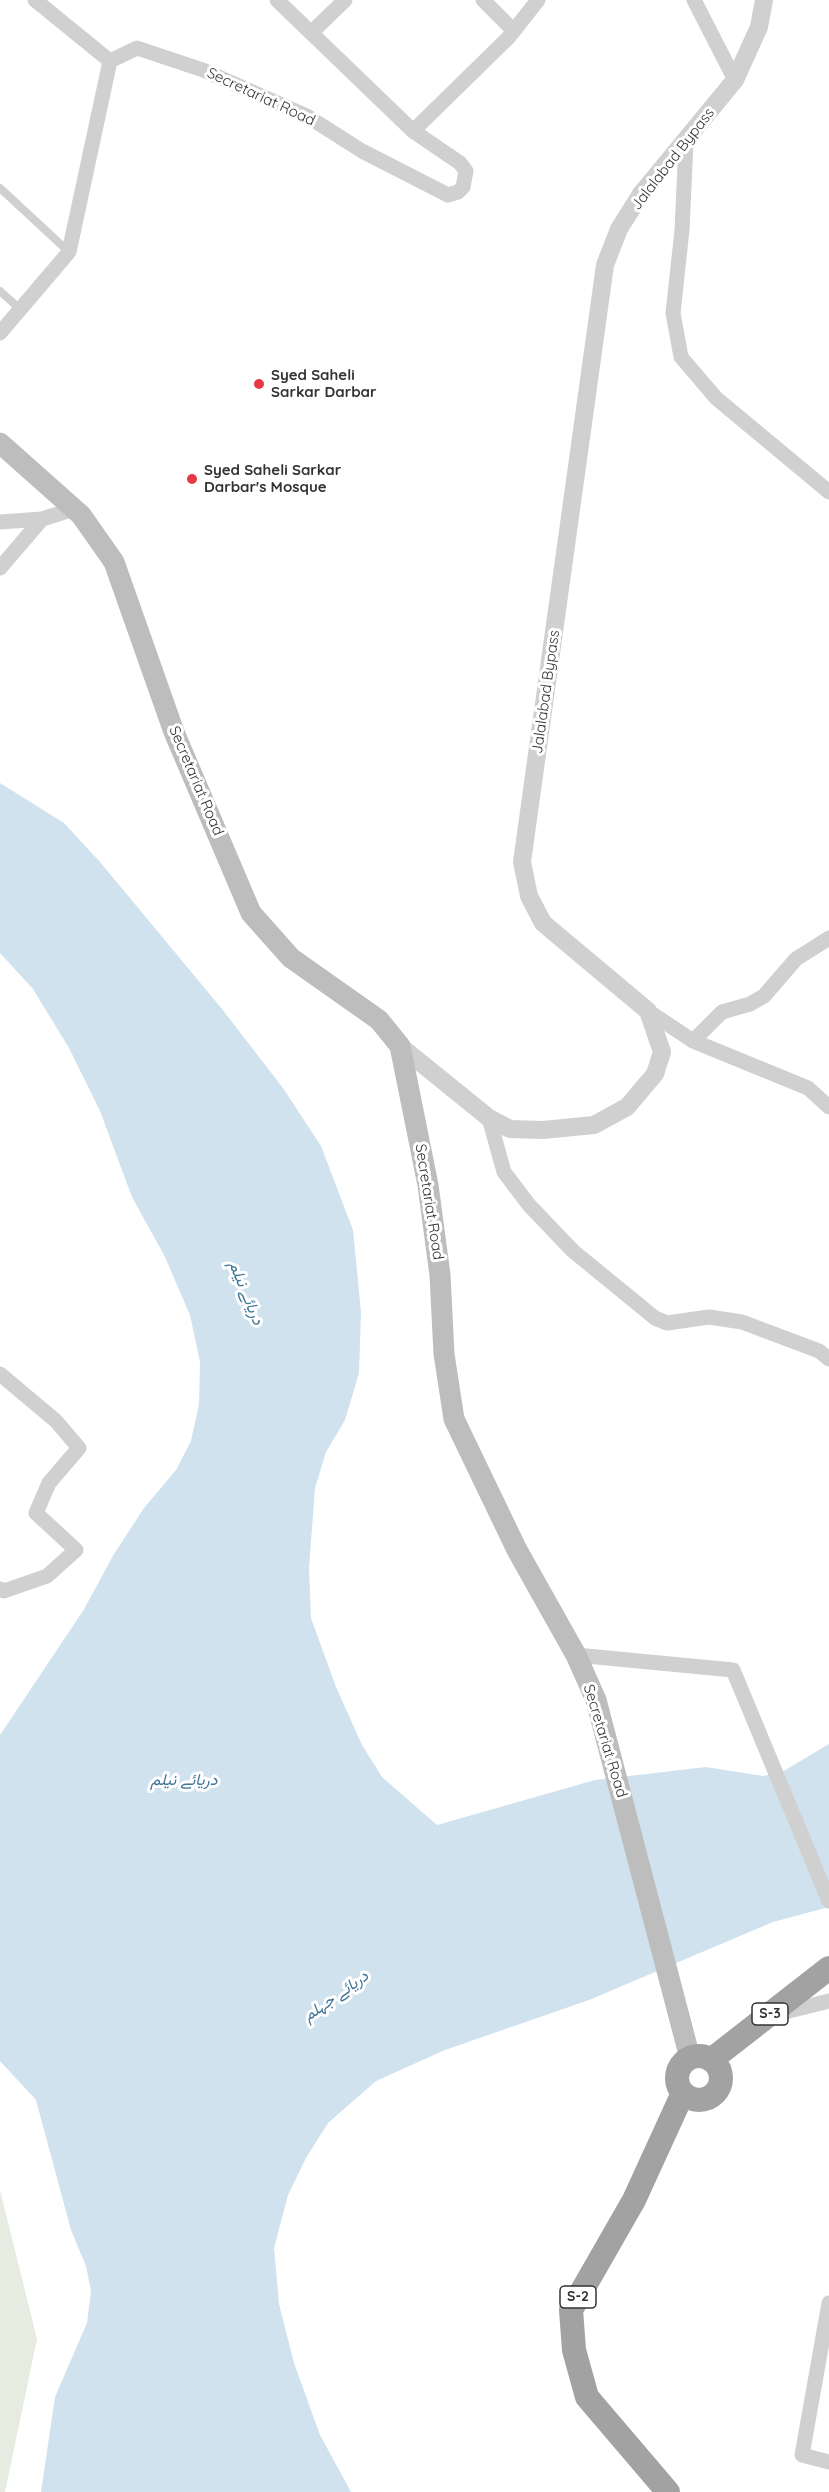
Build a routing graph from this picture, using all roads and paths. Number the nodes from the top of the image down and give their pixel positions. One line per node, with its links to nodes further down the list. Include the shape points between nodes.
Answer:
1 (35, 0): 10 (street)
2 (277, 0): 9 (street, Secretariat Road)
3 (345, 0): 9 (street)
4 (483, 0): 8 (street)
5 (538, 0): 8 (street)
6 (694, 0): 11 (street)
7 (764, 0): 11 (street, Jalalabad Bypass, via 759,27)
8 (514, 31): 12 (street)
9 (311, 33): 12 (street, Secretariat Road)
10 (110, 61): 12 (street, Secretariat Road, via 137,48 203,70 307,116 362,151 448,195 458,192 464,187 466,171); 15 (street)
11 (735, 80): 13 (street, Jalalabad Bypass)
12 (413, 131)
13 (686, 143): 20 (street, via 673,313 681,357 716,398); 26 (street, Jalalabad Bypass, via 641,195 619,229 605,265 522,862 529,896 543,922)
14 (0, 188): 15 (lane)
15 (69, 252): 17 (street)
16 (0, 291): 17 (lane)
17 (20, 309): 18 (street)
18 (0, 333)
19 (4, 449): 21 (main road, Secretariat Road)
20 (829, 492)
21 (74, 508): 22 (street); 28 (main road, Secretariat Road, via 97,534 118,570 174,732 251,913 291,958 379,1020)
22 (42, 519): 23 (street); 24 (street)
23 (0, 522)
24 (0, 568)
25 (829, 938): 27 (street, via 796,958 764,996 722,1012)
26 (648, 1011): 27 (street); 30 (street, via 662,1052 656,1074 627,1107 594,1125 543,1130 510,1129)
27 (693, 1041): 29 (street, via 808,1088)
28 (400, 1046): 30 (street); 34 (main road, Secretariat Road, via 428,1185 454,1419 517,1550)
29 (829, 1107)
30 (489, 1118): 31 (street, via 504,1172 529,1205 573,1251 655,1318 668,1323 709,1317 742,1322 819,1351)
31 (829, 1359)
32 (0, 1374): 33 (street, via 56,1421 79,1448 49,1483 36,1513 76,1550 47,1576)
33 (0, 1589)
34 (576, 1655): 35 (street, via 733,1670); 39 (main road, Secretariat Road, via 596,1700)
35 (829, 1901)
36 (829, 1968): 38 (highway, S-3)
37 (829, 2001): 38 (street)
38 (766, 2017): 39 (highway, S-3)
39 (696, 2052): 40 (highway, via 684,2061 677,2074); 40 (highway, via 720,2071 719,2086 703,2100 688,2098)
40 (683, 2093): 43 (highway, S-2, via 634,2200 571,2310 574,2350 587,2397)
41 (829, 2303): 42 (street, via 802,2455)
42 (829, 2462)
43 (668, 2492)

